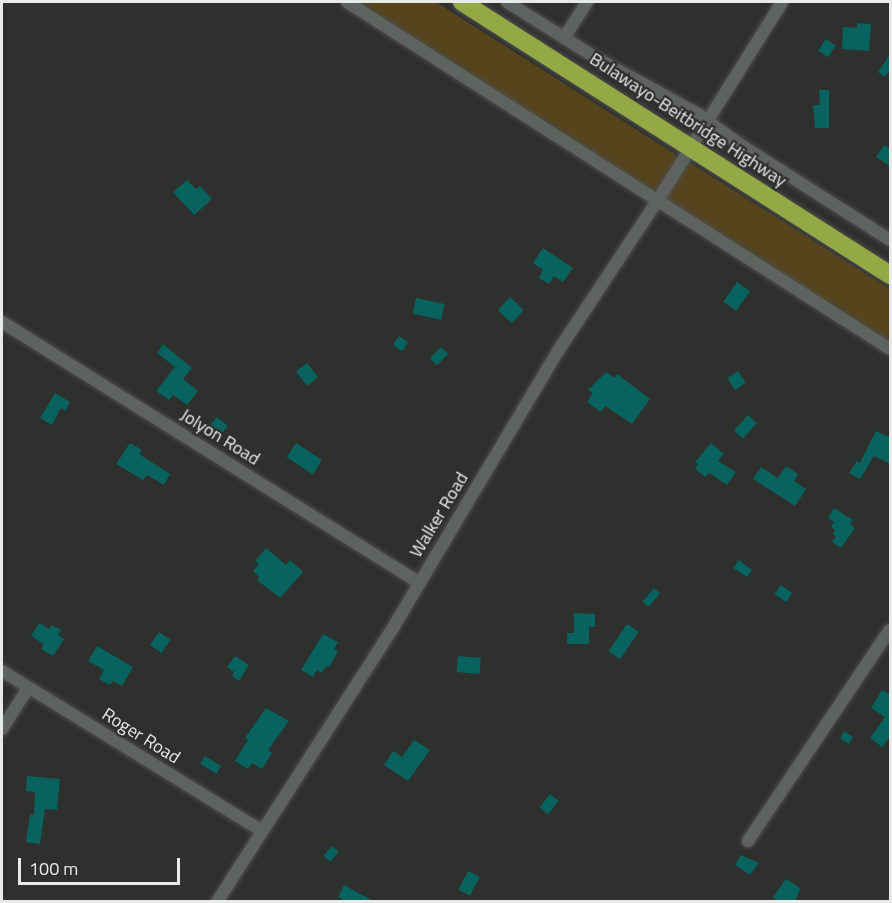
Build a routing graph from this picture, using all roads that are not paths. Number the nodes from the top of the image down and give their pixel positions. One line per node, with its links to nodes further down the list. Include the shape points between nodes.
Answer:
1 (347, 2): 9 (street)
2 (462, 2): 8 (highway, Bulawayo-Beitbridge Highway)
3 (507, 2): 6 (street)
4 (587, 2): 6 (street)
5 (782, 2): 7 (street, Walker Road)
6 (564, 38): 7 (street)
7 (708, 121): 8 (street, Walker Road); 10 (street)
8 (692, 147): 9 (street, Walker Road); 11 (highway, Bulawayo-Beitbridge Highway)
9 (658, 200): 13 (street); 14 (street, Walker Road, via 558,351)
10 (891, 240)
11 (891, 275)
12 (2, 322): 14 (street, Jolyon Road)
13 (891, 349)
14 (420, 583): 19 (street, Walker Road)
15 (891, 630): 20 (street)
16 (2, 671): 17 (street, Roger Road)
17 (28, 688): 18 (street); 19 (street, Roger Road)
18 (2, 729)
19 (262, 831): 21 (street, Walker Road)
20 (748, 842)
21 (217, 902)

